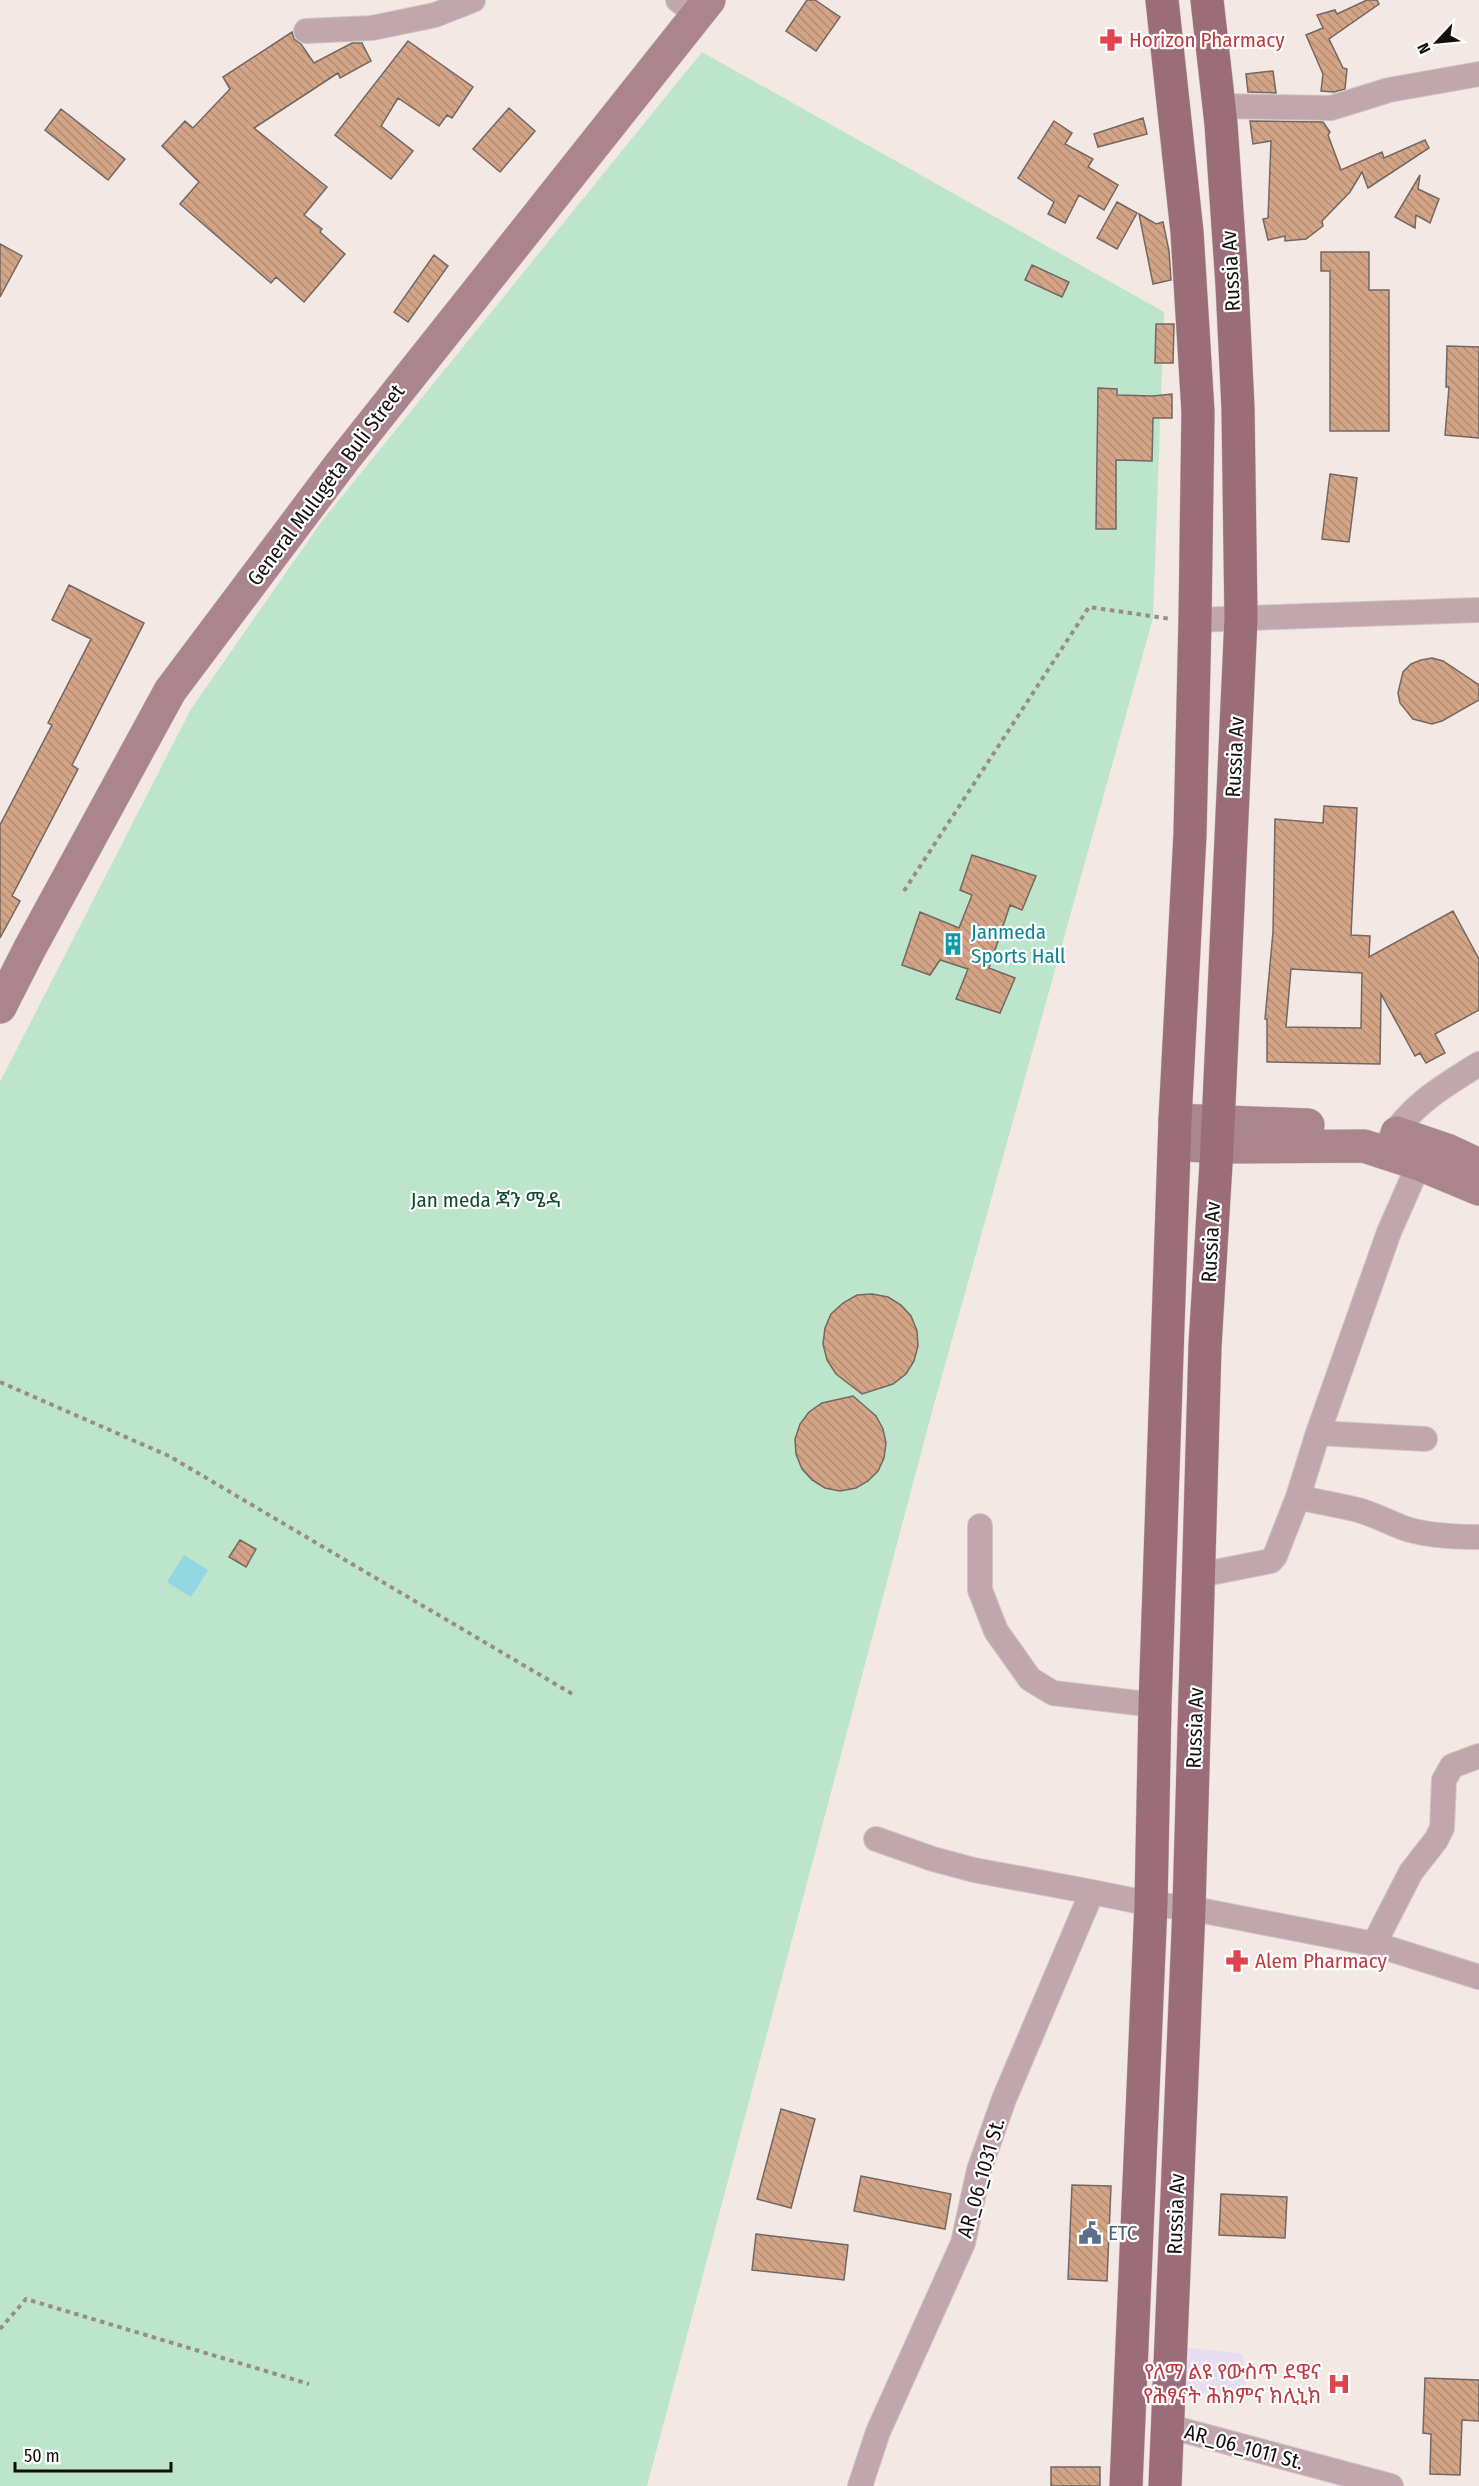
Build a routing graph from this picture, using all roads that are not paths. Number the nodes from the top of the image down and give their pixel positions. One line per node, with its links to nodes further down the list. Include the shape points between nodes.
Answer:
1 (473, 0): 5 (street, via 435,15 372,28)
2 (1162, 0): 7 (main road, Russia Av)
3 (1207, 0): 6 (main road, Russia Av)
4 (694, 5): 13 (main road, General Mulugeta Buli Street, via 170,691)
5 (306, 31)
6 (1214, 49): 7 (main road); 9 (main road, Russia Av)
7 (1168, 54): 12 (main road, Russia Av, via 1187,232 1198,412)
8 (1479, 74): 9 (street, via 1389,90 1331,108)
9 (1219, 106): 11 (main road, Russia Av, via 1238,408)
10 (1479, 610): 11 (street)
11 (1241, 618): 12 (street); 16 (main road, Russia Av)
12 (1195, 620): 15 (main road, Russia Av, via 1190,834)
13 (0, 1007)
14 (1479, 1064): 17 (street, via 1428,1096)
15 (1175, 1132): 16 (main road); 27 (main road, Russia Av)
16 (1217, 1135): 17 (main road, via 1364,1146); 26 (main road, Russia Av, via 1205,1346)
17 (1388, 1141): 18 (main road); 19 (main road, via 1447,1150)
18 (1419, 1164): 20 (main road); 21 (street, via 1389,1232)
19 (1479, 1165)
20 (1479, 1189)
21 (1318, 1433): 22 (street); 23 (street)
22 (1425, 1439)
23 (1298, 1497): 25 (street, via 1356,1509 1420,1531); 26 (street, via 1271,1561)
24 (980, 1526): 27 (street, via 980,1590 996,1631 1030,1678 1053,1693)
25 (1479, 1537)
26 (1200, 1575): 32 (main road, Russia Av)
27 (1155, 1705): 31 (main road, Russia Av)
28 (1479, 1756): 33 (street, via 1452,1766 1444,1780 1442,1828 1411,1872)
29 (876, 1839): 30 (street, via 974,1870)
30 (1092, 1892): 31 (street); 36 (street, AR_06_1031 St., via 1004,2099 978,2170 963,2242 878,2432)
31 (1151, 1905): 32 (street); 37 (main road, Russia Av)
32 (1189, 1908): 33 (street); 35 (main road, Russia Av)
33 (1374, 1944): 34 (street)
34 (1476, 1972)
35 (1167, 2426): 38 (main road, Russia Av); 39 (street, AR_06_1011 St.)
36 (860, 2486)
37 (1126, 2486)
38 (1165, 2486)
39 (1391, 2486)

